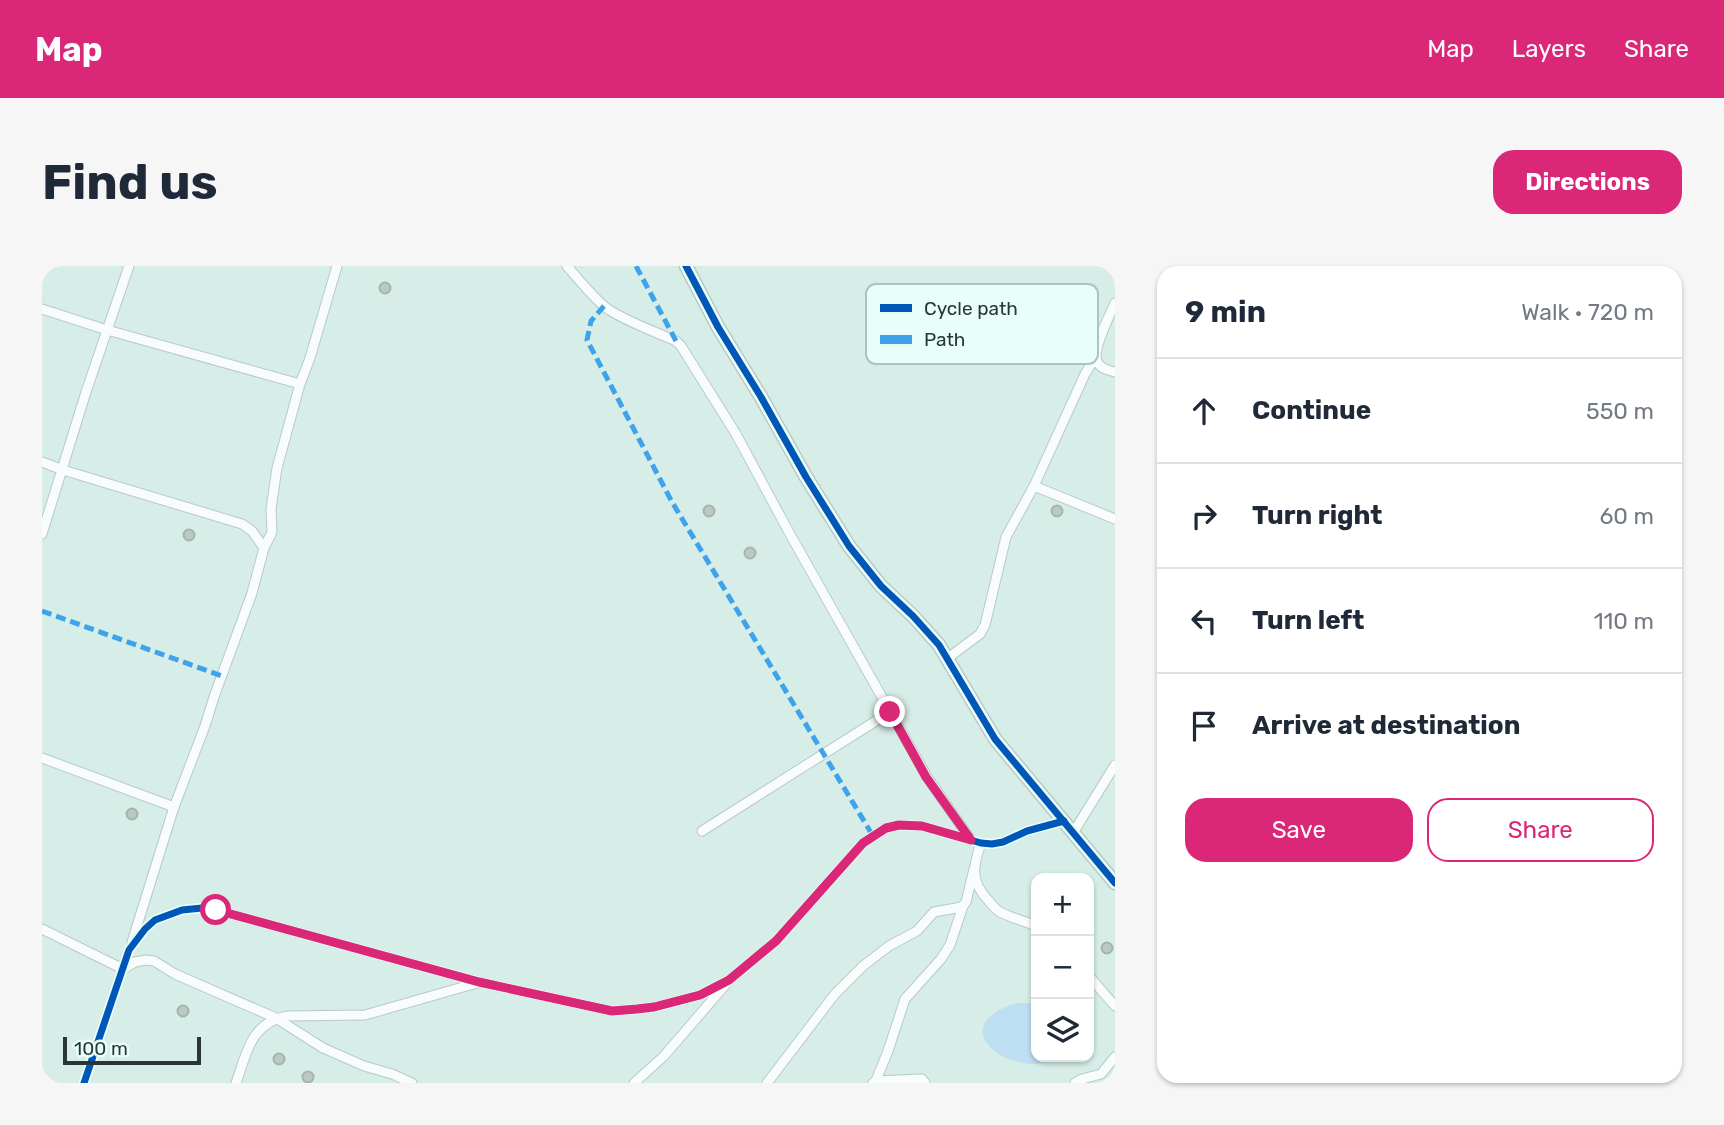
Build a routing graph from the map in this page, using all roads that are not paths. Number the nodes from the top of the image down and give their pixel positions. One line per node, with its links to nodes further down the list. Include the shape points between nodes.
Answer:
1 (129, 266): 7 (street)
2 (337, 266): 12 (street)
3 (567, 266): 20 (street, via 604,306 681,346 736,434)
4 (686, 266): 19 (street, via 849,546)
5 (1115, 303): 8 (street)
6 (42, 309): 7 (street)
7 (107, 330): 12 (street); 14 (street)
8 (1098, 345)
9 (1091, 364): 15 (street)
10 (1098, 364): 11 (street)
11 (1115, 372)
12 (300, 384): 18 (street, via 277,468 272,532)
13 (42, 462): 14 (street)
14 (62, 470): 17 (street); 18 (street, via 237,522 252,531)
15 (1034, 486): 16 (street); 19 (street, via 1006,537 985,625)
16 (1115, 519)
17 (42, 534)
18 (264, 548): 23 (street)
19 (948, 658): 24 (street, via 995,739)
20 (890, 712): 25 (street); 27 (street, via 926,777)
21 (42, 758): 23 (street)
22 (1115, 765): 26 (street)
23 (174, 807): 34 (street)
24 (1064, 821): 26 (street); 28 (street, via 1003,842)
25 (702, 831)
26 (1073, 833): 30 (street)
27 (971, 840): 28 (street); 36 (street, via 922,826 886,828 863,843 776,941)
28 (981, 843): 29 (street)
29 (974, 869): 31 (street); 32 (street, via 979,888 995,908)
30 (1115, 883)
31 (963, 906): 43 (street, via 950,945 905,999); 48 (street, via 934,912 917,931 863,965)
32 (1031, 924)
33 (42, 929): 35 (street)
34 (130, 950): 35 (street); 37 (street, via 155,920 182,909 202,908)
35 (123, 969): 40 (street, via 135,962 154,961); 44 (street)
36 (729, 980): 37 (street, via 678,1001 612,1011); 47 (street, via 664,1056)
37 (479, 982): 40 (street, via 365,1015)
38 (1094, 982): 39 (street)
39 (1115, 1006)
40 (276, 1018): 45 (street, via 262,1026 251,1041); 46 (street, via 323,1048)
41 (1115, 1057): 42 (street)
42 (1101, 1074): 50 (street); 51 (street)
43 (875, 1082): 49 (street, via 922,1079)
44 (84, 1083)
45 (236, 1083)
46 (412, 1083)
47 (634, 1083)
48 (767, 1083)
49 (925, 1083)
50 (1075, 1083)
51 (1110, 1083)

